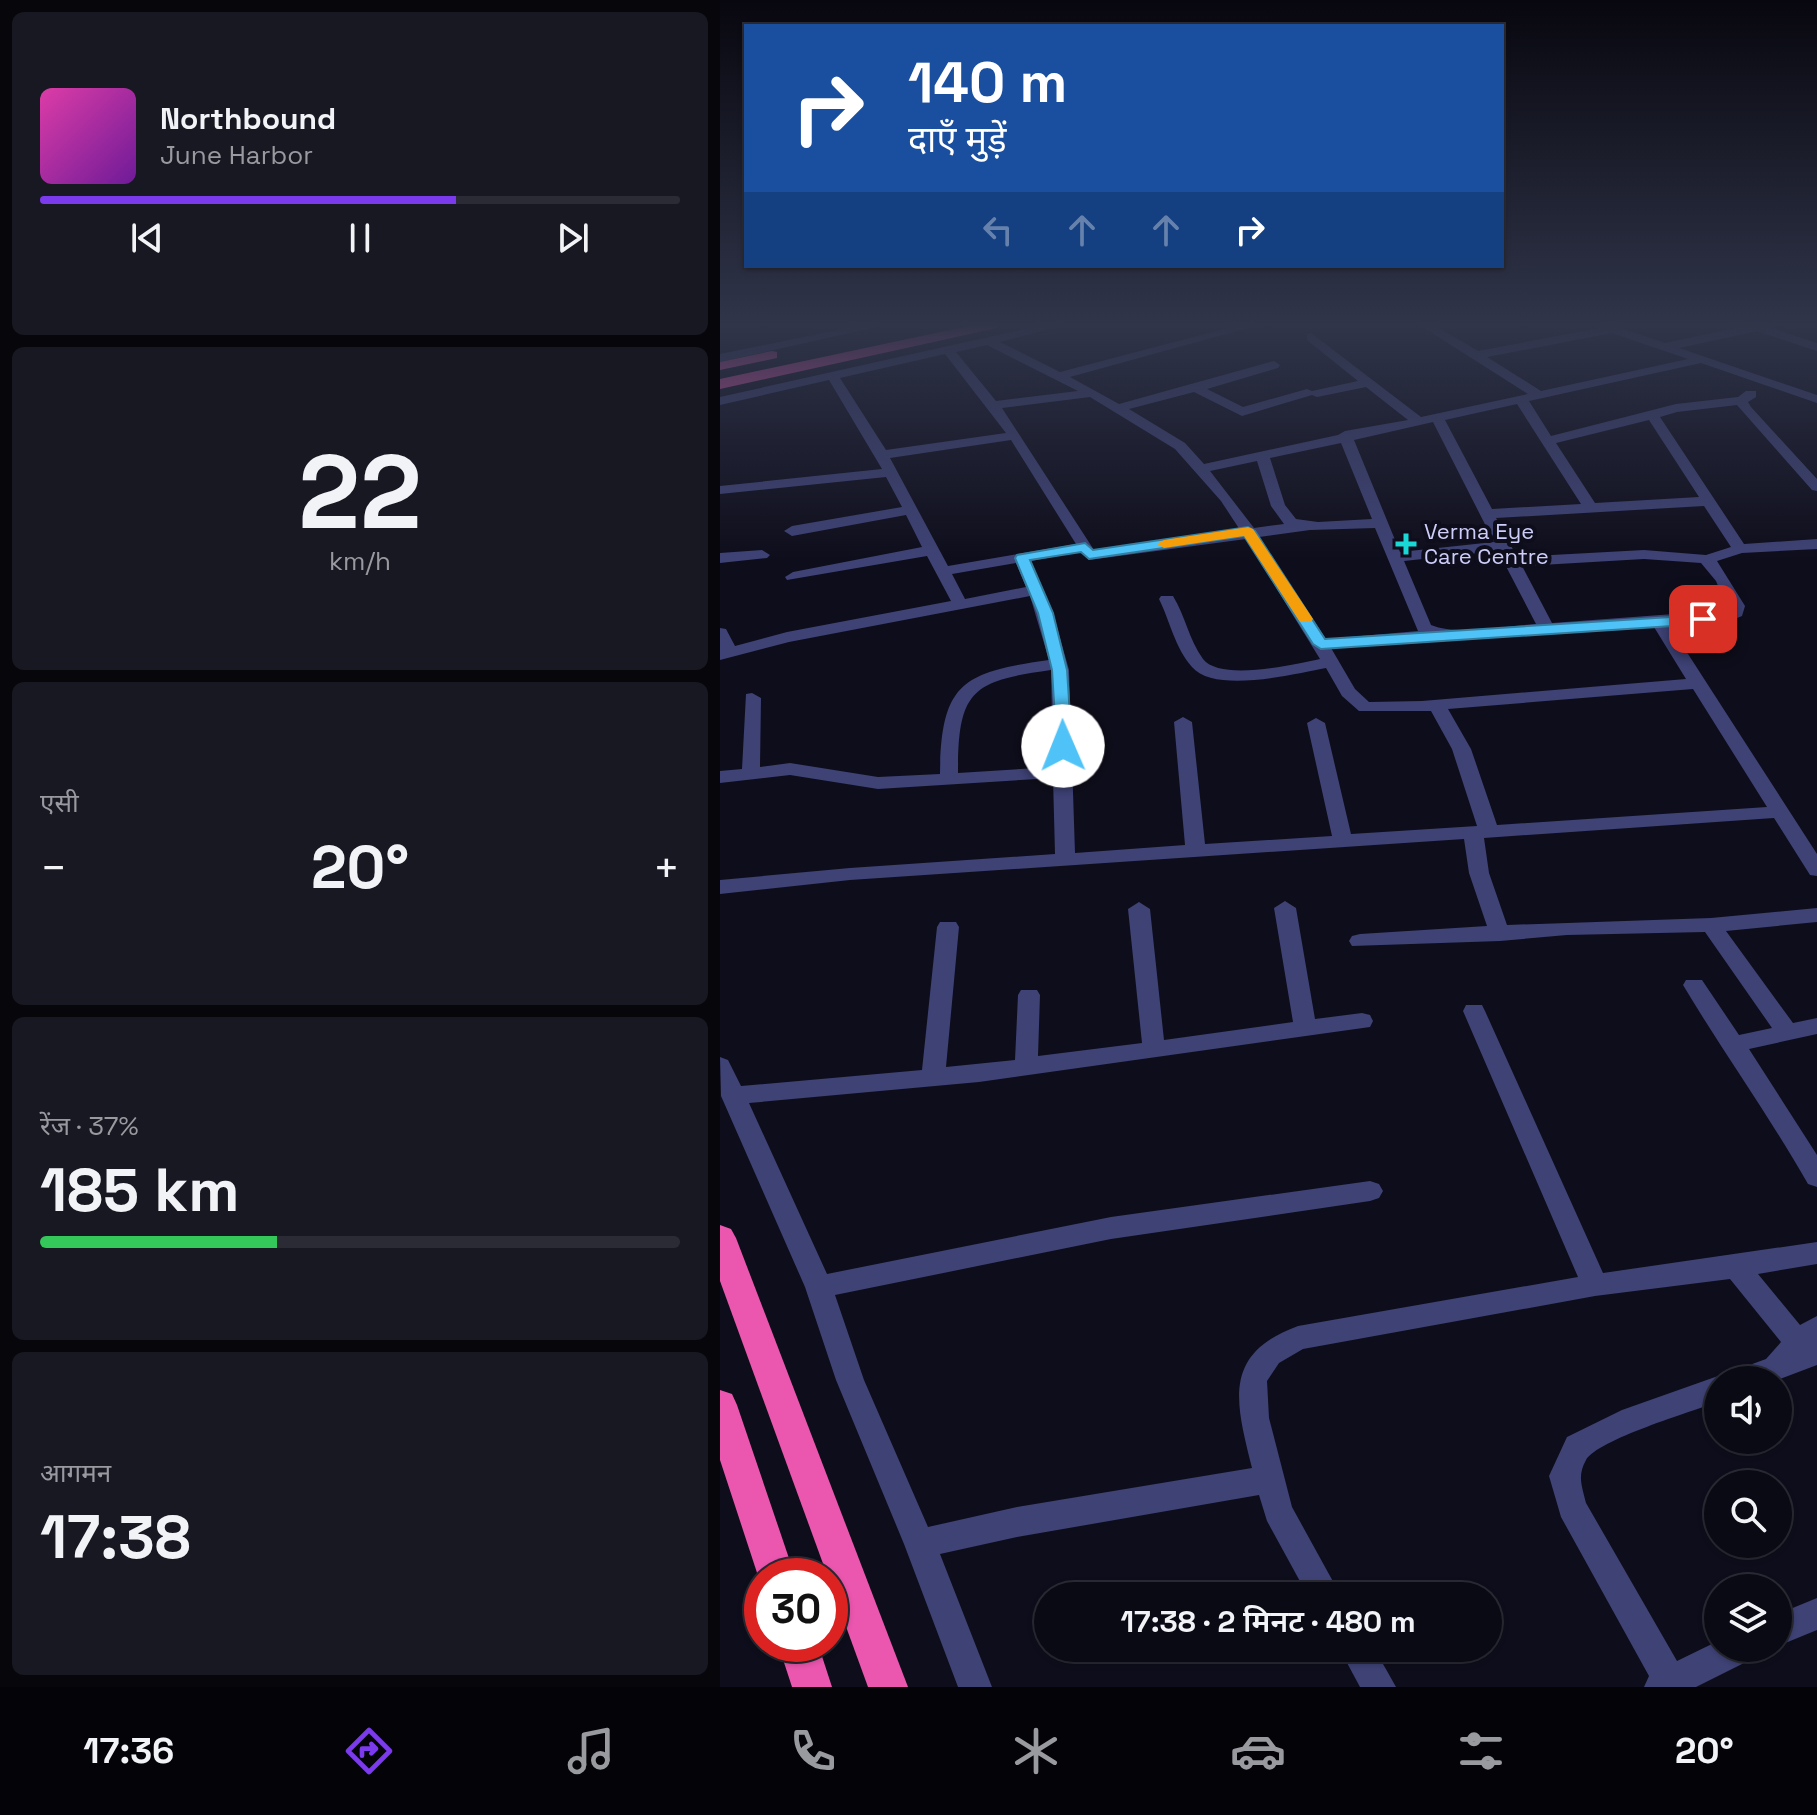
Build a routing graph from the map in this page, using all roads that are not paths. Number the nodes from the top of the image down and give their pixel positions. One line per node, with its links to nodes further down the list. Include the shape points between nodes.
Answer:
1 (849, 403): 21 (street)
2 (1013, 403): 12 (street)
3 (1110, 403): 13 (street)
4 (1139, 403): 13 (street)
5 (1224, 403): 6 (street, via 1242,412)
6 (1276, 403)
7 (1395, 403): 16 (street)
8 (1498, 403): 15 (street)
9 (1523, 403): 19 (street)
10 (1725, 403): 14 (street)
11 (1742, 403): 24 (street)
12 (994, 405): 18 (street)
13 (1119, 408): 22 (street, via 1180,446)
14 (1652, 415): 19 (street); 26 (street)
15 (1436, 416): 16 (street); 29 (street)
16 (1416, 420): 17 (street)
17 (1345, 435): 20 (street); 30 (street)
18 (1013, 436): 21 (street); 36 (street)
19 (1547, 441): 27 (street)
20 (1262, 454): 22 (street); 31 (street, via 1285,518)
21 (882, 455): 23 (street)
22 (1202, 469): 33 (street)
23 (891, 472): 25 (street); 28 (street)
24 (1817, 487)
25 (720, 490)
26 (1708, 501): 27 (street); 37 (street)
27 (1590, 507): 29 (street)
28 (911, 510): 32 (street); 38 (street)
29 (1486, 514): 35 (street)
30 (1381, 523): 31 (street); 40 (street)
31 (1306, 526): 33 (street)
32 (792, 531)
33 (1248, 531): 36 (street, via 1089,555); 54 (street)
34 (1817, 544): 37 (street)
35 (1502, 546): 40 (street); 44 (street)
36 (1085, 547): 42 (street)
37 (1740, 549): 43 (street)
38 (932, 550): 45 (street); 46 (street)
39 (762, 555): 41 (street)
40 (1393, 557): 53 (street, via 1424,628)
41 (720, 558)
42 (1022, 558): 45 (street); 47 (street)
43 (1706, 560): 44 (street, via 1642,555); 50 (street, via 1737,606 1736,613)
44 (1513, 562): 51 (street)
45 (944, 571): 49 (street)
46 (793, 577)
47 (1037, 590): 49 (street); 57 (street)
48 (1167, 599): 56 (street, via 1200,666 1212,673)
49 (960, 604): 55 (street)
50 (1659, 622): 51 (street); 58 (street)
51 (1546, 628): 53 (street)
52 (720, 633): 55 (street)
53 (1439, 634): 54 (street)
54 (1321, 644): 56 (street)
55 (725, 653)
56 (1331, 662): 60 (street, via 1348,692 1365,707)
57 (1058, 664): 63 (street); 66 (street, via 979,678 962,692 948,740)
58 (1698, 683): 60 (street); 67 (street)
59 (752, 698): 64 (street)
60 (1436, 705): 68 (street, via 1456,739)
61 (1183, 722): 70 (street)
62 (1316, 723): 69 (street)
63 (1063, 772): 66 (street); 71 (street)
64 (751, 773): 65 (street); 66 (street, via 790,769 878,783)
65 (720, 777)
66 (949, 779)
67 (1781, 812): 68 (street); 72 (street)
68 (1481, 832): 69 (street); 79 (street, via 1479,873)
69 (1343, 841): 70 (street)
70 (1196, 851): 71 (street)
71 (1065, 860): 73 (street)
72 (1817, 870)
73 (720, 887)
74 (1285, 908): 86 (street)
75 (1139, 909): 89 (street)
76 (1817, 915): 77 (street)
77 (1711, 925): 79 (street); 87 (street)
78 (948, 927): 92 (street)
79 (1500, 934): 80 (street)
80 (1360, 941)
81 (1694, 985): 88 (street)
82 (1029, 995): 91 (street)
83 (1474, 1011): 99 (street)
84 (1362, 1021): 86 (street)
85 (1817, 1026): 87 (street)
86 (1305, 1028): 89 (street)
87 (1787, 1032): 88 (street)
88 (1731, 1045): 94 (street)
89 (1154, 1051): 91 (street)
90 (720, 1066): 93 (street)
91 (1026, 1067): 92 (street)
92 (933, 1078): 93 (street)
93 (733, 1096): 100 (street)
94 (1817, 1177)
95 (1370, 1191): 100 (street, via 1111,1228)
96 (720, 1238): 116 (highway)
97 (1817, 1253): 98 (street)
98 (1736, 1267): 99 (street); 101 (street)
99 (1595, 1285): 105 (street, via 1298,1338 1269,1354 1253,1379 1254,1418)
100 (819, 1287): 106 (street, via 850,1380)
101 (1811, 1341): 102 (street)
102 (1779, 1366)
103 (1704, 1394): 114 (street, via 1632,1419 1577,1447 1564,1476 1572,1507)
104 (720, 1405): 107 (highway)
105 (1270, 1479): 106 (street); 108 (street, via 1278,1511)
106 (920, 1544): 117 (street)
107 (770, 1558)
108 (1317, 1582)
109 (1817, 1614): 110 (street)
110 (1792, 1624)
111 (804, 1662): 115 (highway)
112 (1364, 1662): 118 (street)
113 (1712, 1662): 114 (street)
114 (1668, 1685)
115 (812, 1687)
116 (888, 1687)
117 (975, 1687)
118 (1379, 1687)

